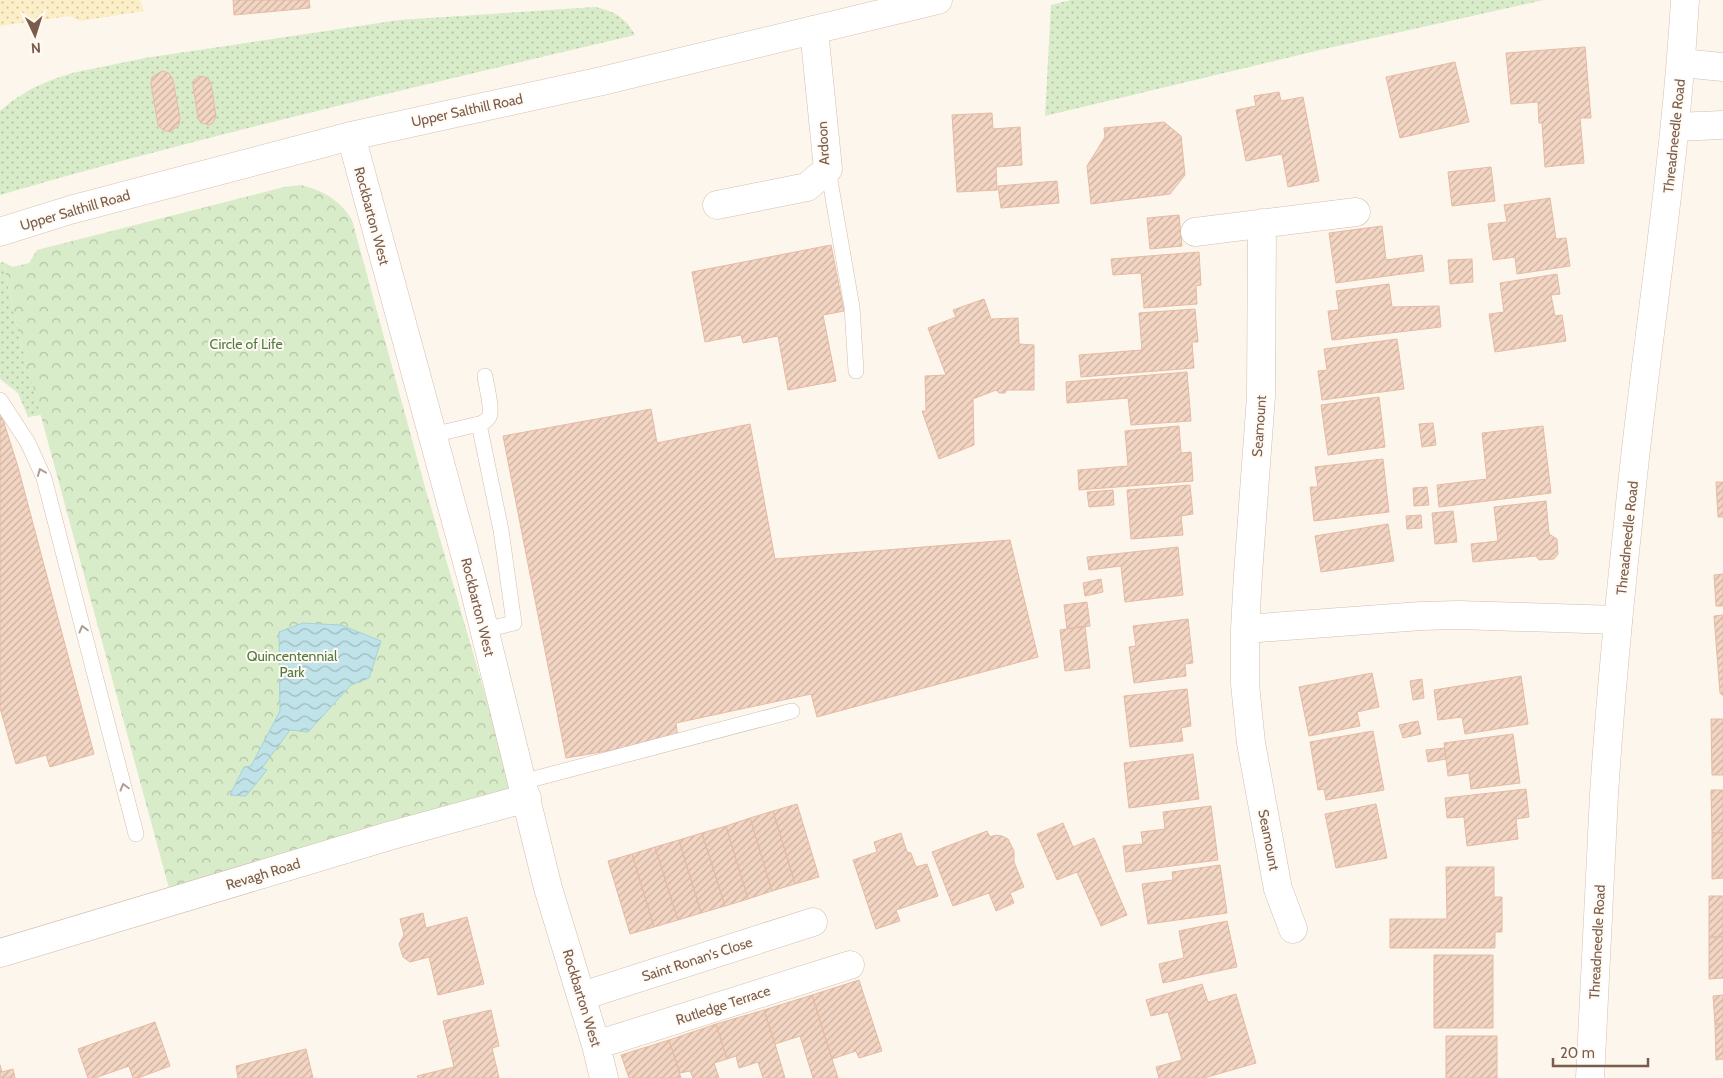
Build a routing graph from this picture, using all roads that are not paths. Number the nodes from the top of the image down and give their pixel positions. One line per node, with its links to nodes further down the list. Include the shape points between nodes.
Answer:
1 (938, 0): 3 (street, Upper Salthill Road)
2 (1685, 0): 4 (street, Threadneedle Road)
3 (814, 30): 8 (street, Upper Salthill Road); 9 (street, Ardoon)
4 (1682, 63): 5 (street); 7 (street, Threadneedle Road)
5 (1723, 67)
6 (1723, 125): 7 (street)
7 (1675, 127): 20 (street, Threadneedle Road)
8 (351, 136): 13 (street, Upper Salthill Road, via 70,210); 19 (street, Rockbarton West)
9 (828, 169): 10 (street, Ardoon, via 807,187); 15 (lane, via 852,307)
10 (717, 205)
11 (1356, 212): 12 (street)
12 (1262, 223): 14 (street); 21 (street, Seamount, via 1262,396)
13 (0, 232)
14 (1195, 232)
15 (856, 372)
16 (484, 376): 18 (lane, via 490,410 489,417)
17 (0, 400): 25 (lane, one-way to 17, via 44,478 28,443)
18 (479, 424): 19 (lane); 22 (lane, via 501,530 514,623)
19 (432, 435): 22 (street, Rockbarton West)
20 (1618, 620): 21 (street, via 1458,615); 33 (street, Threadneedle Road, via 1604,798)
21 (1245, 629): 27 (street, Seamount, via 1245,684 1251,742 1278,889)
22 (484, 630): 24 (street, Rockbarton West)
23 (792, 711): 24 (lane)
24 (525, 790): 28 (street, Revagh Road, via 389,836); 30 (street, Rockbarton West, via 548,888)
25 (136, 834)
26 (814, 922): 30 (street, Saint Ronan's Close)
27 (1293, 929)
28 (0, 953)
29 (850, 965): 31 (street, Rutledge Terrace)
30 (582, 996): 31 (street, Rockbarton West)
31 (596, 1045): 32 (street, Rockbarton West)
32 (604, 1078)
33 (1590, 1078)

